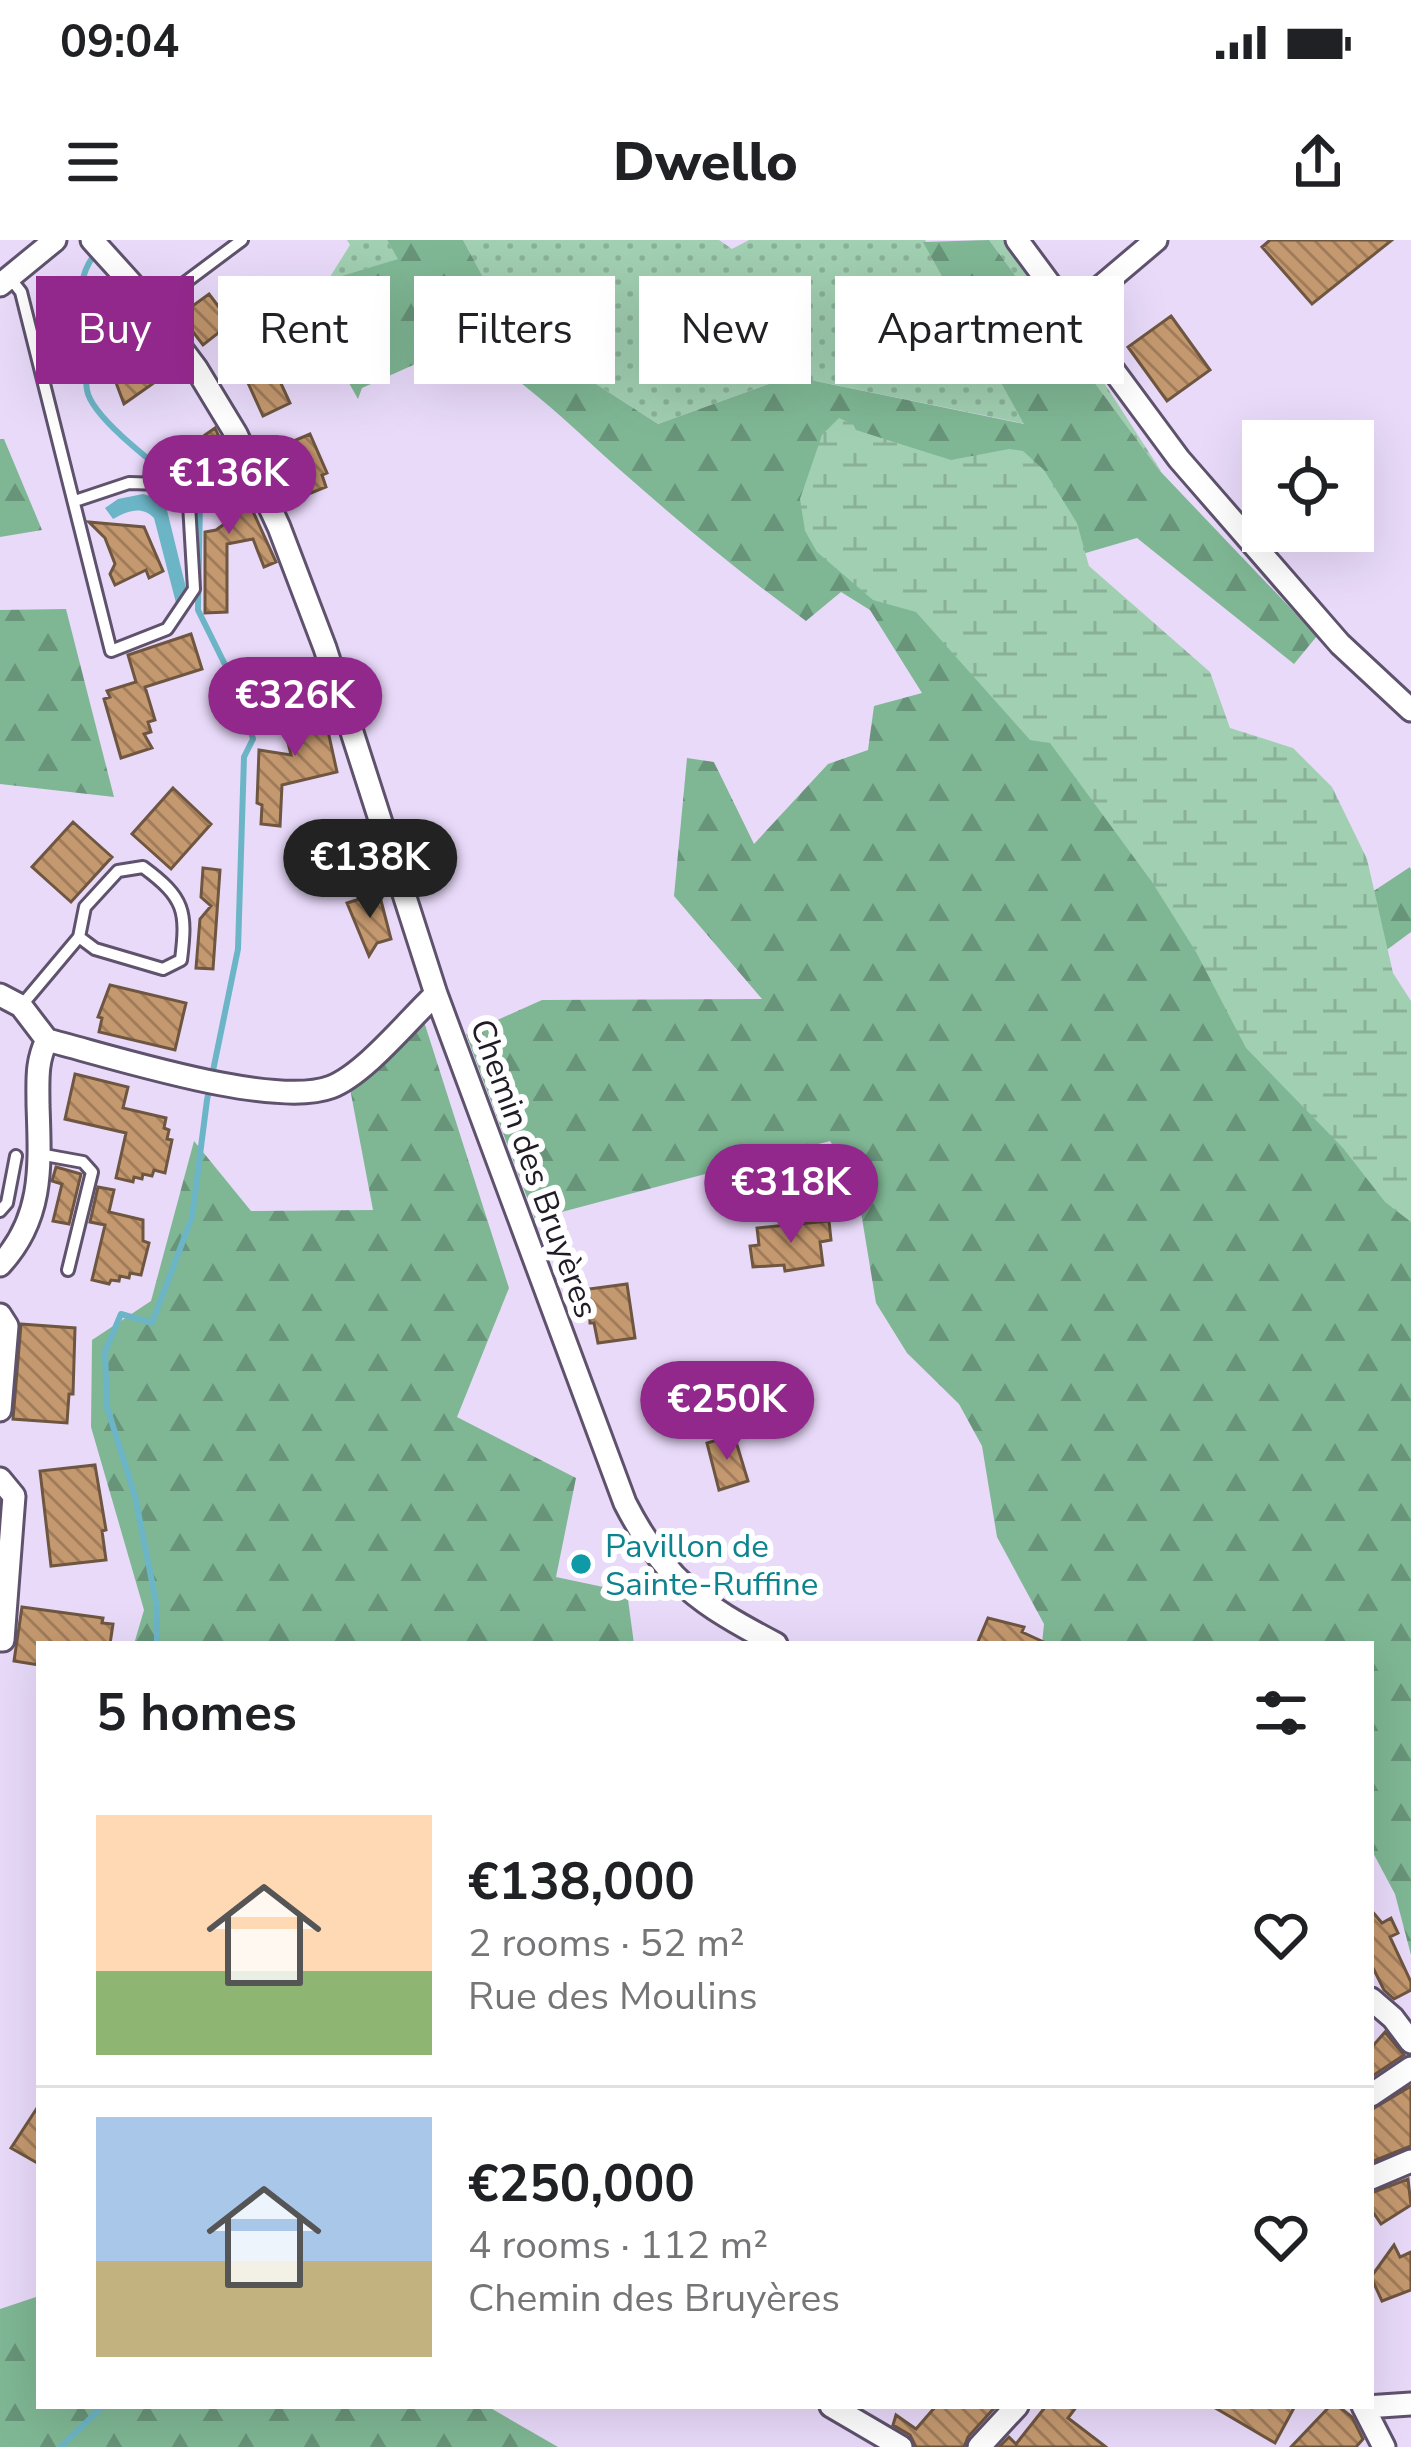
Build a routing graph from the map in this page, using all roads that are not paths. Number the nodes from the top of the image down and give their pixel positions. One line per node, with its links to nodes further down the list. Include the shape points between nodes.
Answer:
1 (55, 240): 10 (street)
2 (92, 240): 6 (street, Chemin des Bruyères)
3 (242, 240): 7 (lane)
4 (1017, 240): 8 (street)
5 (1156, 240): 9 (street)
6 (123, 276)
7 (194, 276)
8 (1045, 276)
9 (1113, 276)
10 (5, 282): 13 (lane, via 21,292)
11 (194, 365): 16 (street, Chemin des Bruyères, via 236,434 326,648)
12 (1124, 383): 14 (street, via 1179,459 1340,644)
13 (75, 501): 13 (lane, via 111,651 167,629 194,589 188,504 163,484 129,483)
14 (1411, 710)
15 (79, 937): 15 (lane, via 85,907 118,871 143,867 168,885 186,920 181,960 163,969); 18 (lane)
16 (436, 994): 19 (street, via 356,1071 310,1092 224,1086); 28 (street, Chemin des Bruyères, via 640,1533 691,1595)
17 (0, 995): 18 (street)
18 (21, 1006): 19 (street)
19 (47, 1040): 20 (street)
20 (28, 1155): 21 (lane); 22 (street, via 28,1231); 23 (lane, via 83,1162 92,1172)
21 (0, 1211)
22 (0, 1265)
23 (68, 1270)
24 (0, 1316): 25 (street, via 7,1326)
25 (0, 1410)
26 (0, 1480): 27 (street, via 14,1496)
27 (0, 1640)
28 (771, 1641)
29 (1374, 2001): 30 (street)
30 (1411, 2042)
31 (1411, 2068): 32 (street)
32 (1374, 2093)
33 (1411, 2161): 34 (street)
34 (1374, 2177)
35 (1411, 2404): 36 (street)
36 (1374, 2406)
37 (836, 2409): 40 (street)
38 (1014, 2409): 41 (street)
39 (1366, 2409): 42 (street)
40 (901, 2447)
41 (979, 2447)
42 (1384, 2447)

